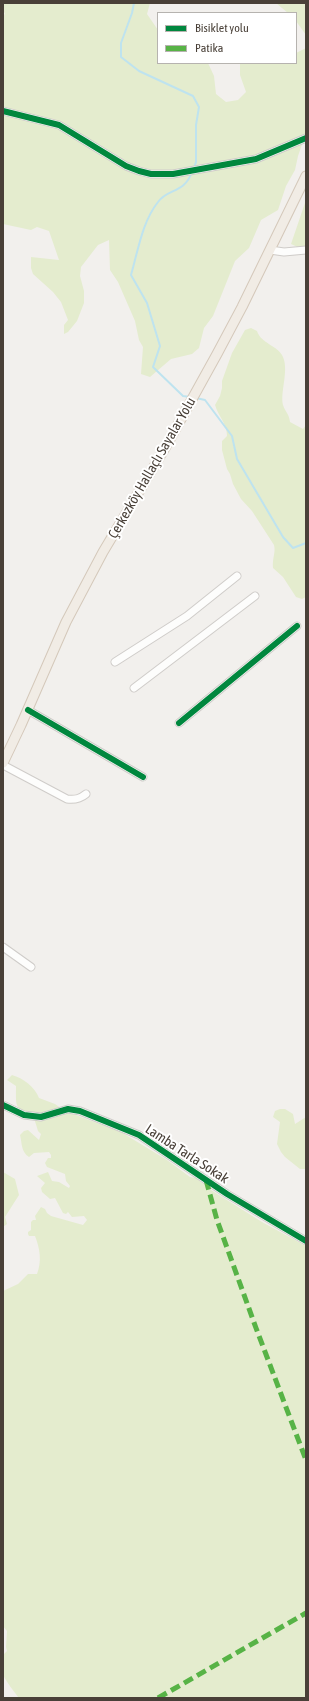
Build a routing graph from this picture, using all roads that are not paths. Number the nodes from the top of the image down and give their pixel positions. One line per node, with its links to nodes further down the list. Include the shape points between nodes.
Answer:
1 (3, 111): 2 (street, via 59,125 126,166 151,174 173,174 256,159)
2 (306, 138)
3 (306, 176): 4 (main road, Çerkezköy Hallaçlı Sayalar Yolu)
4 (270, 250): 5 (street); 11 (main road, Çerkezköy Hallaçlı Sayalar Yolu, via 198,389 66,622)
5 (306, 250)
6 (237, 576): 9 (street, via 187,616)
7 (255, 596): 10 (street)
8 (297, 626): 12 (street)
9 (115, 662)
10 (134, 688)
11 (28, 710): 13 (main road, Çerkezköy Hallaçlı Sayalar Yolu); 14 (street)
12 (179, 723)
13 (3, 764): 15 (street, via 67,799 74,800)
14 (143, 777)
15 (86, 794)
16 (3, 947): 17 (street)
17 (31, 967)
18 (3, 1105): 19 (street, Lamba Tarla Sokak, via 24,1115 41,1117 68,1109 80,1111 139,1136 227,1194)
19 (306, 1241)

